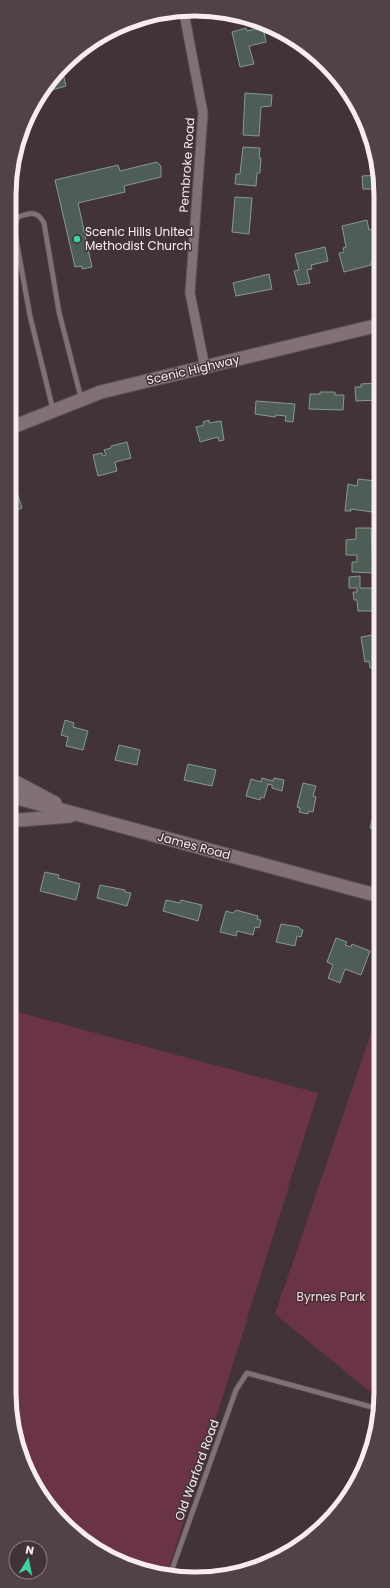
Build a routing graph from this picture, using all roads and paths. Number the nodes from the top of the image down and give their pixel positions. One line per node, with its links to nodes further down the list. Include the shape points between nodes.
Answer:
1 (185, 16): 5 (street, Pembroke Road, via 203,113 190,293)
2 (16, 222): 6 (lane, via 18,217 35,213 44,223 59,312)
3 (16, 239): 7 (lane, via 30,316)
4 (374, 326): 5 (main road, Scenic Highway)
5 (205, 368): 6 (main road, Scenic Highway, via 101,392)
6 (81, 400): 7 (main road, Scenic Highway)
7 (53, 410): 8 (main road, Scenic Highway)
8 (16, 425)
9 (16, 782): 11 (main road)
10 (16, 798): 11 (main road, James Road)
11 (78, 815): 12 (main road); 13 (main road, James Road)
12 (16, 819)
13 (374, 895)
14 (374, 1408): 15 (lane, Old Warford Road, via 247,1373 236,1390)
15 (172, 1570)

